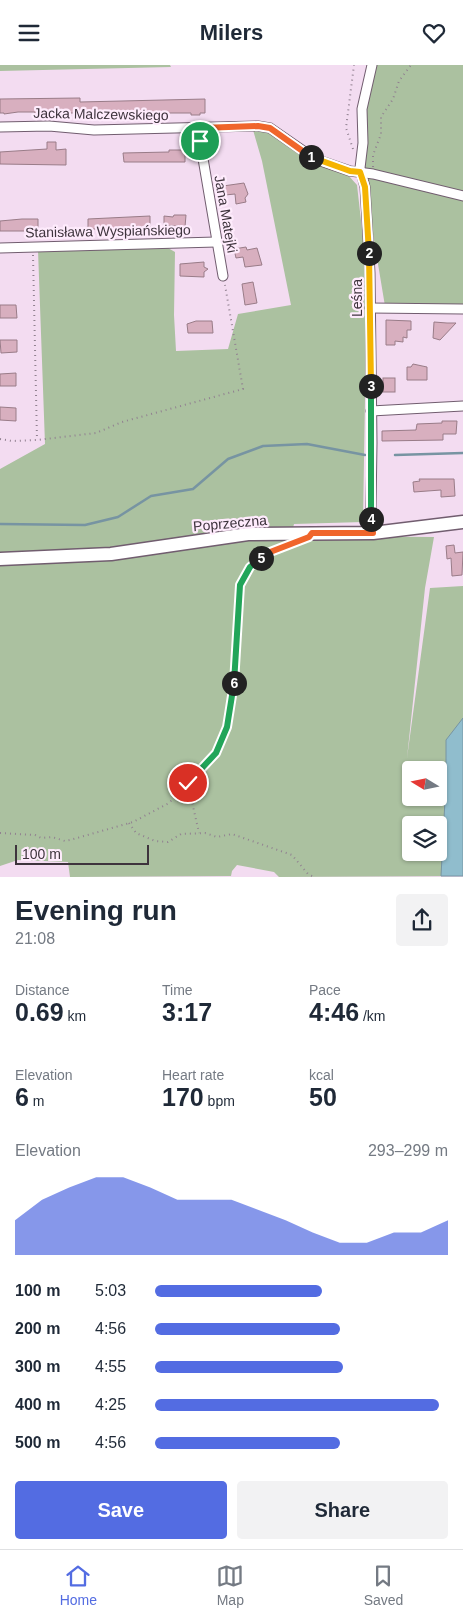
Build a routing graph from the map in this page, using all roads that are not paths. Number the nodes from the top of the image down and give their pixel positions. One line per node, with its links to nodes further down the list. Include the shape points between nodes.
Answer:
1 (372, 65): 4 (street, Leśna, via 362,109)
2 (0, 127): 3 (street, Jacka Malczewskiego, via 50,126 94,130)
3 (201, 128): 4 (street, Jacka Malczewskiego, via 270,128 315,159); 6 (street, Jana Matejki, via 200,141)
4 (360, 170): 5 (street, Jacka Malczewskiego); 9 (street, Leśna, via 365,187)
5 (463, 196)
6 (216, 242): 7 (street, Stanisława Wyspiańskiego); 8 (street, Jana Matejki)
7 (0, 248)
8 (223, 275)
9 (370, 308): 10 (street); 12 (street, Leśna)
10 (463, 309)
11 (463, 406): 12 (street)
12 (371, 411): 14 (street, Leśna)
13 (463, 522): 14 (street, Poprzeczna)
14 (373, 533): 15 (street, Poprzeczna, via 248,534 111,553)
15 (0, 559)

